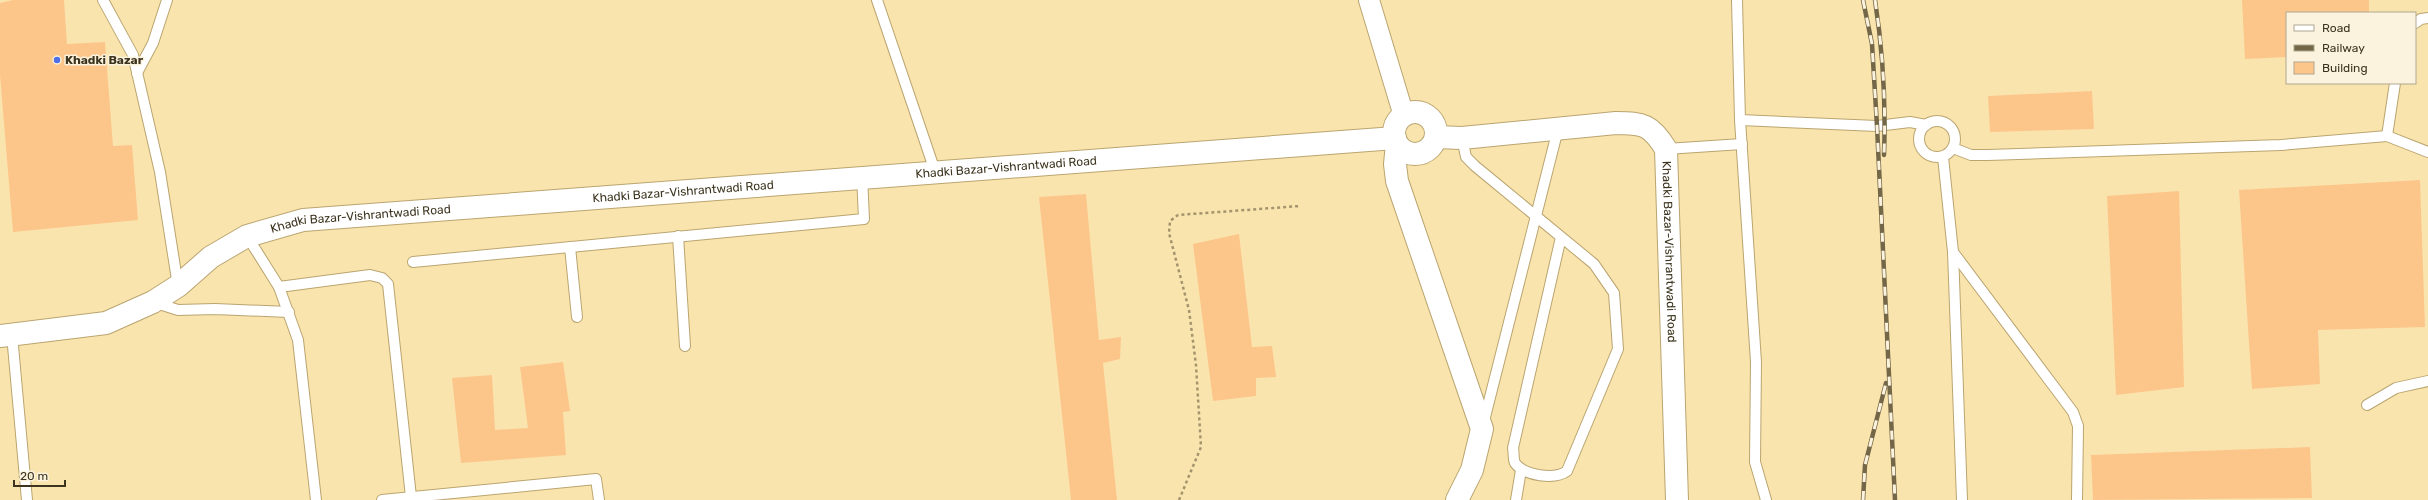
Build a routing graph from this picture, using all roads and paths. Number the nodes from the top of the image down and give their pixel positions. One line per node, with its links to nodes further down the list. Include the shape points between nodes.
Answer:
1 (103, 0): 8 (lane, via 133,56)
2 (166, 0): 8 (lane, via 153,43)
3 (877, 0): 23 (lane)
4 (1369, 0): 10 (street)
5 (1737, 0): 11 (lane)
6 (2428, 18): 7 (lane)
7 (2416, 22)
8 (137, 73): 33 (lane, via 160,172)
9 (2395, 84): 14 (lane)
10 (1404, 116): 15 (street, via 1420,112 1427,116 1436,129); 17 (street, via 1395,129)
11 (1740, 120): 12 (lane, via 1877,126 1910,122); 18 (lane)
12 (1926, 125): 19 (lane, via 1939,121 1946,123 1954,134); 22 (lane, via 1921,131 1920,145 1929,156)
13 (1558, 129): 16 (street, Khadki Bazar-Vishrantwadi Road); 20 (street, Khadki Bazar-Vishrantwadi Road, via 1640,123 1656,132); 26 (lane)
14 (2387, 136): 19 (lane, via 2281,145 1988,155 1970,154); 21 (lane)
15 (1436, 137): 16 (street, Khadki Bazar-Vishrantwadi Road); 17 (street, via 1433,145 1419,154 1403,151)
16 (1462, 138): 26 (lane, via 1466,157)
17 (1396, 141): 23 (street, Khadki Bazar-Vishrantwadi Road); 42 (street, via 1397,181)
18 (1742, 144): 20 (lane); 53 (lane, via 1756,362 1755,462)
19 (1953, 148): 22 (lane)
20 (1666, 149): 52 (street, Khadki Bazar-Vishrantwadi Road)
21 (2428, 152)
22 (1943, 157): 31 (lane)
23 (935, 171): 24 (street, Khadki Bazar-Vishrantwadi Road)
24 (862, 176): 27 (street, Khadki Bazar-Vishrantwadi Road, via 303,220); 28 (lane, via 864,219)
25 (1300, 206): 49 (path, via 1178,215 1170,220 1169,233 1189,310 1196,365 1201,447)
26 (1536, 214): 29 (lane); 42 (lane)
27 (247, 236): 33 (street, Khadki Bazar-Vishrantwadi Road, via 211,257); 34 (lane)
28 (678, 236): 30 (lane); 39 (lane)
29 (1561, 237): 43 (lane, via 1513,448 1514,461); 43 (lane, via 1594,264 1614,293 1618,349 1567,471 1551,476)
30 (570, 247): 32 (lane); 37 (lane)
31 (1953, 252): 54 (lane); 55 (lane, via 2073,412 2078,426)
32 (413, 262)
33 (178, 286): 35 (street, Khadki Bazar-Vishrantwadi Road)
34 (278, 286): 36 (lane); 44 (lane, via 370,275 382,278 388,284)
35 (154, 302): 36 (lane, via 178,310); 38 (street, Khadki Bazar-Vishrantwadi Road, via 106,323)
36 (289, 312): 46 (lane, via 298,340)
37 (577, 317)
38 (6, 335): 45 (lane)
39 (685, 346)
40 (2428, 381): 41 (lane, via 2396,388)
41 (2367, 405)
42 (1482, 429): 50 (street, via 1472,470)
43 (1521, 470): 51 (lane)
44 (411, 497): 47 (lane); 48 (lane, via 596,479)
45 (27, 500)
46 (316, 500)
47 (382, 500)
48 (599, 500)
49 (1179, 500)
50 (1457, 500)
51 (1516, 500)
52 (1677, 500)
53 (1766, 500)
54 (1962, 500)
55 (2077, 500)

